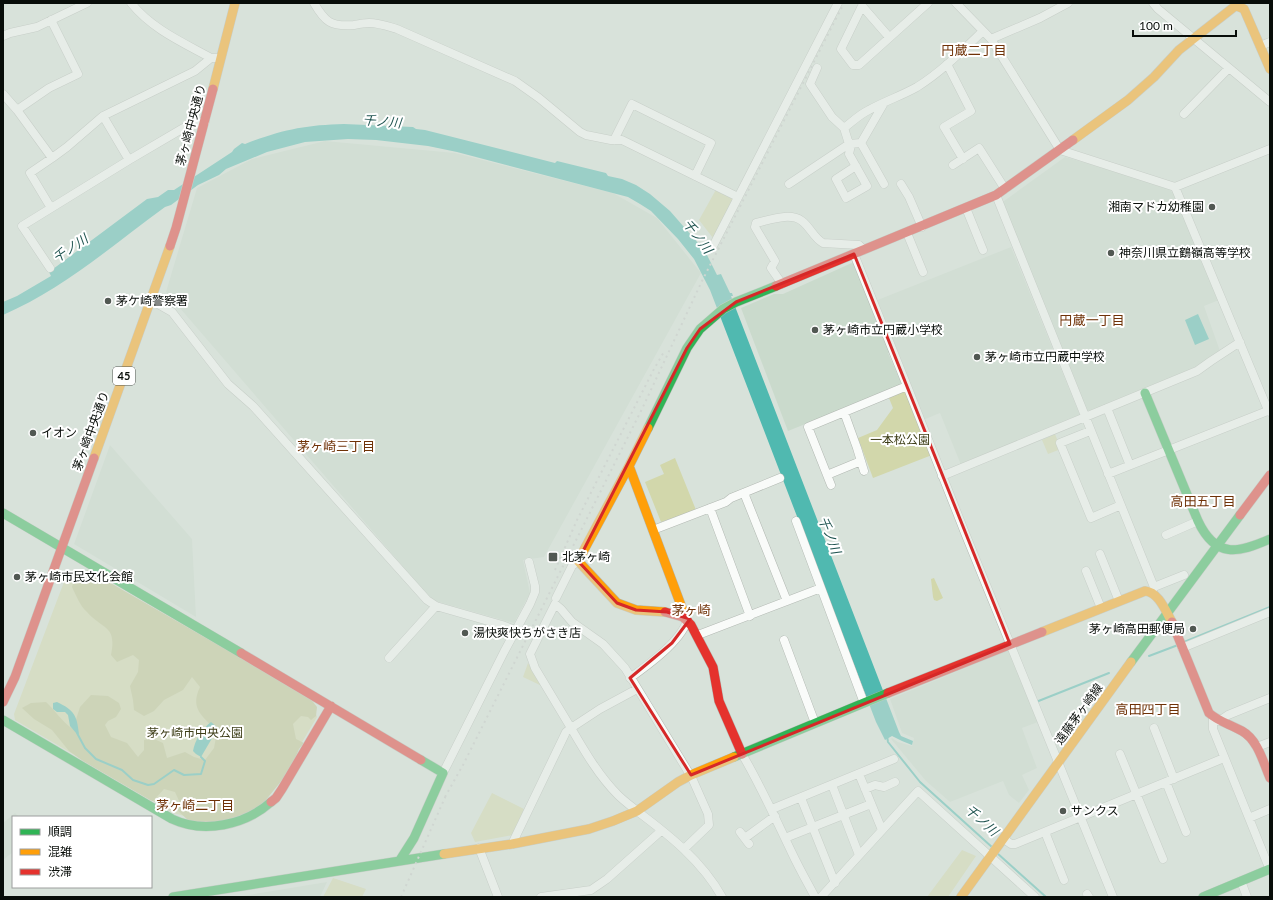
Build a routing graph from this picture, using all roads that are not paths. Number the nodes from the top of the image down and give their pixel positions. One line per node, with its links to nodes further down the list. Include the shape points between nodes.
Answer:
1 (87, 3): 10 (street)
2 (131, 3): 18 (street, via 143,18 156,27)
3 (235, 3): 19 (street, 茅ヶ崎中央通り / 45)
4 (314, 3): 32 (street, via 331,23 382,24 499,74 528,90 580,132 592,137)
5 (838, 3): 49 (street)
6 (928, 3): 13 (street)
7 (956, 3): 11 (street)
8 (1068, 3): 15 (street)
9 (1154, 3): 14 (street)
10 (51, 20): 12 (street, via 38,27); 27 (street, via 78,74 49,88)
11 (983, 31): 15 (street); 20 (street)
12 (3, 36)
13 (889, 37): 13 (street, via 862,6 841,49 853,65 858,65)
14 (1193, 38): 17 (street, via 1238,6 1244,9); 22 (street); 36 (street, via 1137,92)
15 (990, 39): 36 (street)
16 (1270, 42): 17 (street)
17 (1260, 46): 23 (street)
18 (211, 58): 19 (street); 29 (street, via 195,71)
19 (221, 59): 30 (street, 茅ヶ崎中央通り / 45)
20 (947, 64): 26 (street, via 919,86); 38 (street, via 970,111 944,127)
21 (817, 68): 31 (street, via 810,84 832,117)
22 (1229, 68): 25 (street); 28 (street)
23 (1270, 69)
24 (3, 94): 27 (street)
25 (1270, 102)
26 (884, 103): 31 (street, via 868,110); 33 (street)
27 (17, 110): 37 (street)
28 (1184, 114)
29 (103, 116): 37 (street); 39 (street)
30 (205, 122): 39 (street, via 192,123); 61 (street, 茅ヶ崎中央通り / 45, via 176,228)
31 (844, 128): 34 (street)
32 (614, 140): 42 (street, via 622,140); 42 (street, via 632,104 711,143)
33 (861, 143): 34 (street); 44 (street)
34 (850, 145): 41 (street, via 849,154); 43 (street)
35 (1270, 149): 46 (street)
36 (1060, 150): 46 (street); 47 (street)
37 (52, 158): 50 (street, via 30,173)
38 (963, 159): 40 (street); 47 (street, via 979,148)
39 (129, 160): 50 (street)
40 (953, 165)
41 (856, 166)
42 (695, 176): 49 (street)
43 (789, 184)
44 (884, 184)
45 (901, 184): 52 (street)
46 (1175, 187): 62 (street)
47 (1005, 189): 48 (street)
48 (996, 195): 51 (street); 68 (street)
49 (738, 197): 54 (street)
50 (51, 208): 58 (street, via 22,226)
51 (966, 208): 52 (street); 56 (street)
52 (922, 226): 53 (street)
53 (907, 233): 55 (street); 59 (street)
54 (712, 248)
55 (864, 250): 57 (street); 60 (street, via 859,245 823,243 801,220 788,216 756,223 755,227 775,261 771,268)
56 (983, 250)
57 (854, 254): 60 (street); 63 (street)
58 (50, 268)
59 (923, 272)
60 (782, 284): 73 (street, via 736,302 700,329 686,348)
61 (151, 300): 90 (street, 茅ヶ崎中央通り / 45); 102 (street, via 172,312 228,384 252,406)
62 (1240, 342): 64 (street, via 1197,371); 66 (street)
63 (907, 386): 67 (street); 78 (street)
64 (1145, 393): 65 (street); 70 (street)
65 (1107, 408): 68 (street); 72 (street)
66 (1269, 411): 70 (street)
67 (844, 412): 71 (street); 75 (street, via 808,427)
68 (1086, 418): 69 (street); 78 (street)
69 (1090, 431): 76 (street); 82 (street, via 1060,444 1091,518)
70 (1168, 450): 76 (street); 86 (street)
71 (861, 461): 74 (street); 75 (street)
72 (1129, 463)
73 (629, 466): 87 (street); 93 (street)
74 (864, 471)
75 (827, 474): 80 (street)
76 (1108, 474): 82 (street)
77 (1270, 475): 91 (street, 遠藤茅ヶ崎線)
78 (942, 476): 111 (street)
79 (780, 478): 81 (street)
80 (831, 485)
81 (744, 493): 83 (street); 100 (street)
82 (1121, 505): 98 (street)
83 (710, 508): 87 (street); 106 (street)
84 (3, 512): 90 (street)
85 (796, 520): 97 (street)
86 (1198, 521): 88 (street); 91 (street, via 1205,536)
87 (653, 530): 107 (street)
88 (1166, 535)
89 (1270, 539): 91 (street, via 1238,550)
90 (62, 546): 116 (street, 茅ヶ崎中央通り / 45); 121 (street)
91 (1218, 546): 105 (street, 遠藤茅ヶ崎線)
92 (1100, 554): 101 (street)
93 (578, 561): 99 (street, via 572,566); 107 (street, via 617,603 636,610 668,612)
94 (529, 562): 108 (street, via 534,592)
95 (1086, 572): 103 (street)
96 (1184, 575): 98 (street)
97 (821, 588): 100 (street); 120 (street)
98 (1153, 589): 101 (street); 105 (street)
99 (556, 598)
100 (787, 601): 106 (street)
101 (1118, 601): 103 (street)
102 (436, 606): 108 (street); 113 (street)
103 (1101, 608): 111 (street)
104 (1270, 612): 112 (street)
105 (1168, 613): 112 (street); 133 (street, 遠藤茅ヶ崎線)
106 (750, 616): 109 (street)
107 (685, 619): 109 (street); 114 (street, via 685,626 672,643)
108 (515, 630): 134 (street)
109 (698, 635): 129 (street, via 713,667 719,701)
110 (784, 640): 124 (street)
111 (1010, 644): 120 (street); 133 (street)
112 (1181, 646): 122 (street, via 1205,705)
113 (389, 658)
114 (630, 678): 117 (street); 125 (street, via 625,668 603,644 572,622 555,604 530,654 535,668)
115 (3, 680): 116 (street)
116 (12, 685): 119 (street, 茅ヶ崎中央通り / 45)
117 (637, 689): 125 (street); 136 (street)
118 (1270, 698): 122 (street)
119 (3, 702)
120 (865, 703): 124 (street)
121 (330, 706): 123 (street, via 282,789 270,804 241,821 205,827 183,824 172,819); 134 (street)
122 (1216, 719): 128 (street, via 1237,728); 131 (street, via 1213,729)
123 (3, 720)
124 (815, 723): 129 (street)
125 (571, 728): 147 (street, via 610,787); 160 (street, via 566,732)
126 (1154, 728): 137 (street)
127 (1270, 742): 128 (street)
128 (1257, 747): 138 (street)
129 (742, 754): 136 (street); 148 (street)
130 (1120, 754): 143 (street)
131 (1224, 758): 137 (street); 151 (street)
132 (894, 759): 135 (street)
133 (1058, 762): 150 (street); 159 (street, 遠藤茅ヶ崎線)
134 (443, 772): 166 (street, via 414,838)
135 (858, 774): 141 (street); 142 (street)
136 (691, 775): 147 (street); 162 (street, via 710,823)
137 (1174, 778): 140 (street)
138 (1270, 778)
139 (894, 782): 142 (street)
140 (1166, 782): 143 (street); 156 (street)
141 (832, 785): 144 (street); 149 (street)
142 (865, 789): 145 (street)
143 (1137, 794): 150 (street); 165 (street)
144 (801, 798): 148 (street); 152 (street)
145 (871, 804): 149 (street); 153 (street)
146 (1270, 809): 151 (street)
147 (637, 811): 154 (street); 160 (street, via 589,830)
148 (774, 813): 157 (street); 158 (street)
149 (844, 815): 152 (street); 163 (street)
150 (1081, 817): 155 (street); 180 (street)
151 (1249, 818): 167 (street)
152 (813, 827): 158 (street); 170 (street)
153 (882, 830): 163 (street); 164 (street, via 918,791)
154 (661, 831): 162 (street); 171 (street, via 608,879 591,890)
155 (1044, 832): 159 (street, via 1015,844); 168 (street)
156 (1186, 832)
157 (745, 838)
158 (785, 838): 176 (street)
159 (1002, 841): 164 (street, 遠藤茅ヶ崎線)
160 (512, 844): 161 (street)
161 (479, 848): 166 (street); 173 (street)
162 (684, 849): 175 (street, via 704,871)
163 (859, 855): 170 (street)
164 (992, 855): 178 (street, 遠藤茅ヶ崎線); 179 (street)
165 (1163, 858)
166 (400, 860): 172 (street)
167 (1270, 870): 169 (street)
168 (1064, 880)
169 (1241, 881): 181 (street); 182 (street)
170 (835, 883): 177 (street)
171 (552, 896): 174 (street)
172 (173, 897)
173 (498, 897)
174 (541, 897)
175 (722, 897)
176 (815, 897)
177 (821, 897)
178 (961, 897)
179 (1035, 897)
180 (1114, 897)
181 (1203, 897)
182 (1247, 897)

